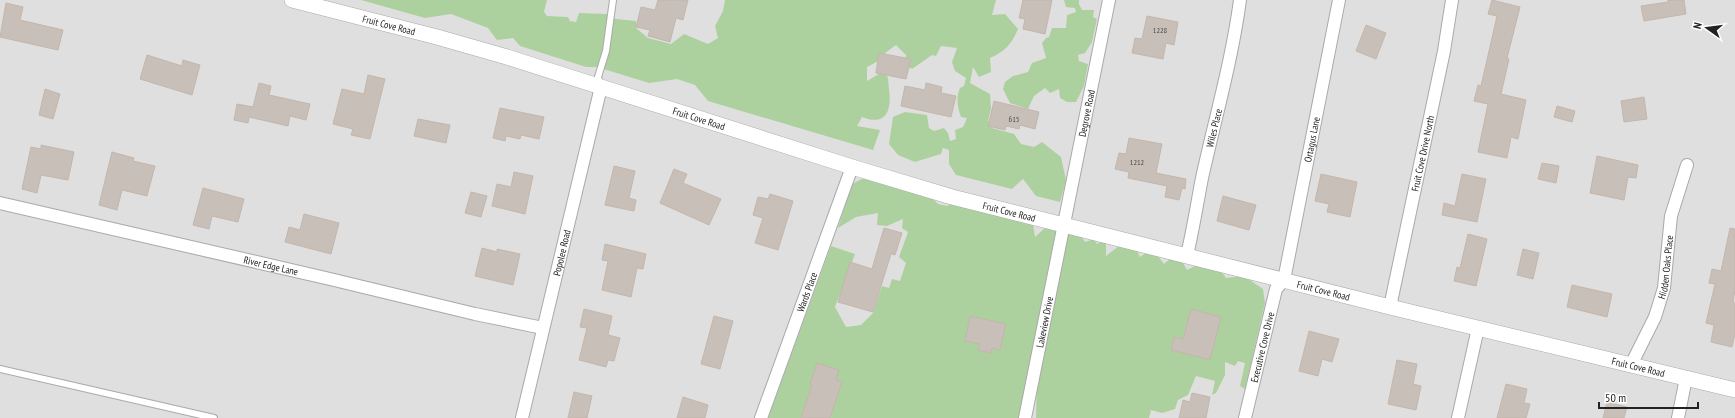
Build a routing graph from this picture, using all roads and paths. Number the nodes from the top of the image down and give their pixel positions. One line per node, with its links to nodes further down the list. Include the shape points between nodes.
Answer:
1 (292, 0): 7 (street, Fruit Cove Road, via 444,39)
2 (613, 0): 7 (lane, via 606,51 598,77)
3 (1109, 0): 11 (street, Degrove Road)
4 (1240, 0): 12 (street, Wiles Place, via 1235,38)
5 (1339, 0): 13 (street, Ortagus Lane)
6 (1452, 0): 14 (street, Fruit Cove Drive North)
7 (601, 87): 9 (street, Fruit Cove Road); 15 (street, Popolee Road)
8 (1687, 165): 17 (street, Hidden Oaks Place, via 1671,216 1664,288 1655,317)
9 (852, 167): 11 (street, Fruit Cove Road, via 952,197); 23 (street, Wards Place)
10 (0, 203): 15 (street, River Edge Lane)
11 (1064, 225): 12 (street, Fruit Cove Road); 24 (street, Lakeview Drive)
12 (1187, 255): 13 (street, Fruit Cove Road)
13 (1284, 280): 14 (street, Fruit Cove Road); 25 (street, Executive Cove Drive, via 1276,289)
14 (1390, 307): 16 (street, Fruit Cove Road)
15 (542, 328): 22 (street, Popolee Road)
16 (1478, 328): 17 (street, Fruit Cove Road); 26 (street)
17 (1631, 365): 19 (street, Fruit Cove Road)
18 (0, 369): 21 (lane)
19 (1686, 378): 20 (street, Fruit Cove Road); 27 (street)
20 (1735, 390)
21 (214, 418)
22 (522, 418)
23 (761, 418)
24 (1025, 418)
25 (1245, 418)
26 (1458, 418)
27 (1678, 418)

